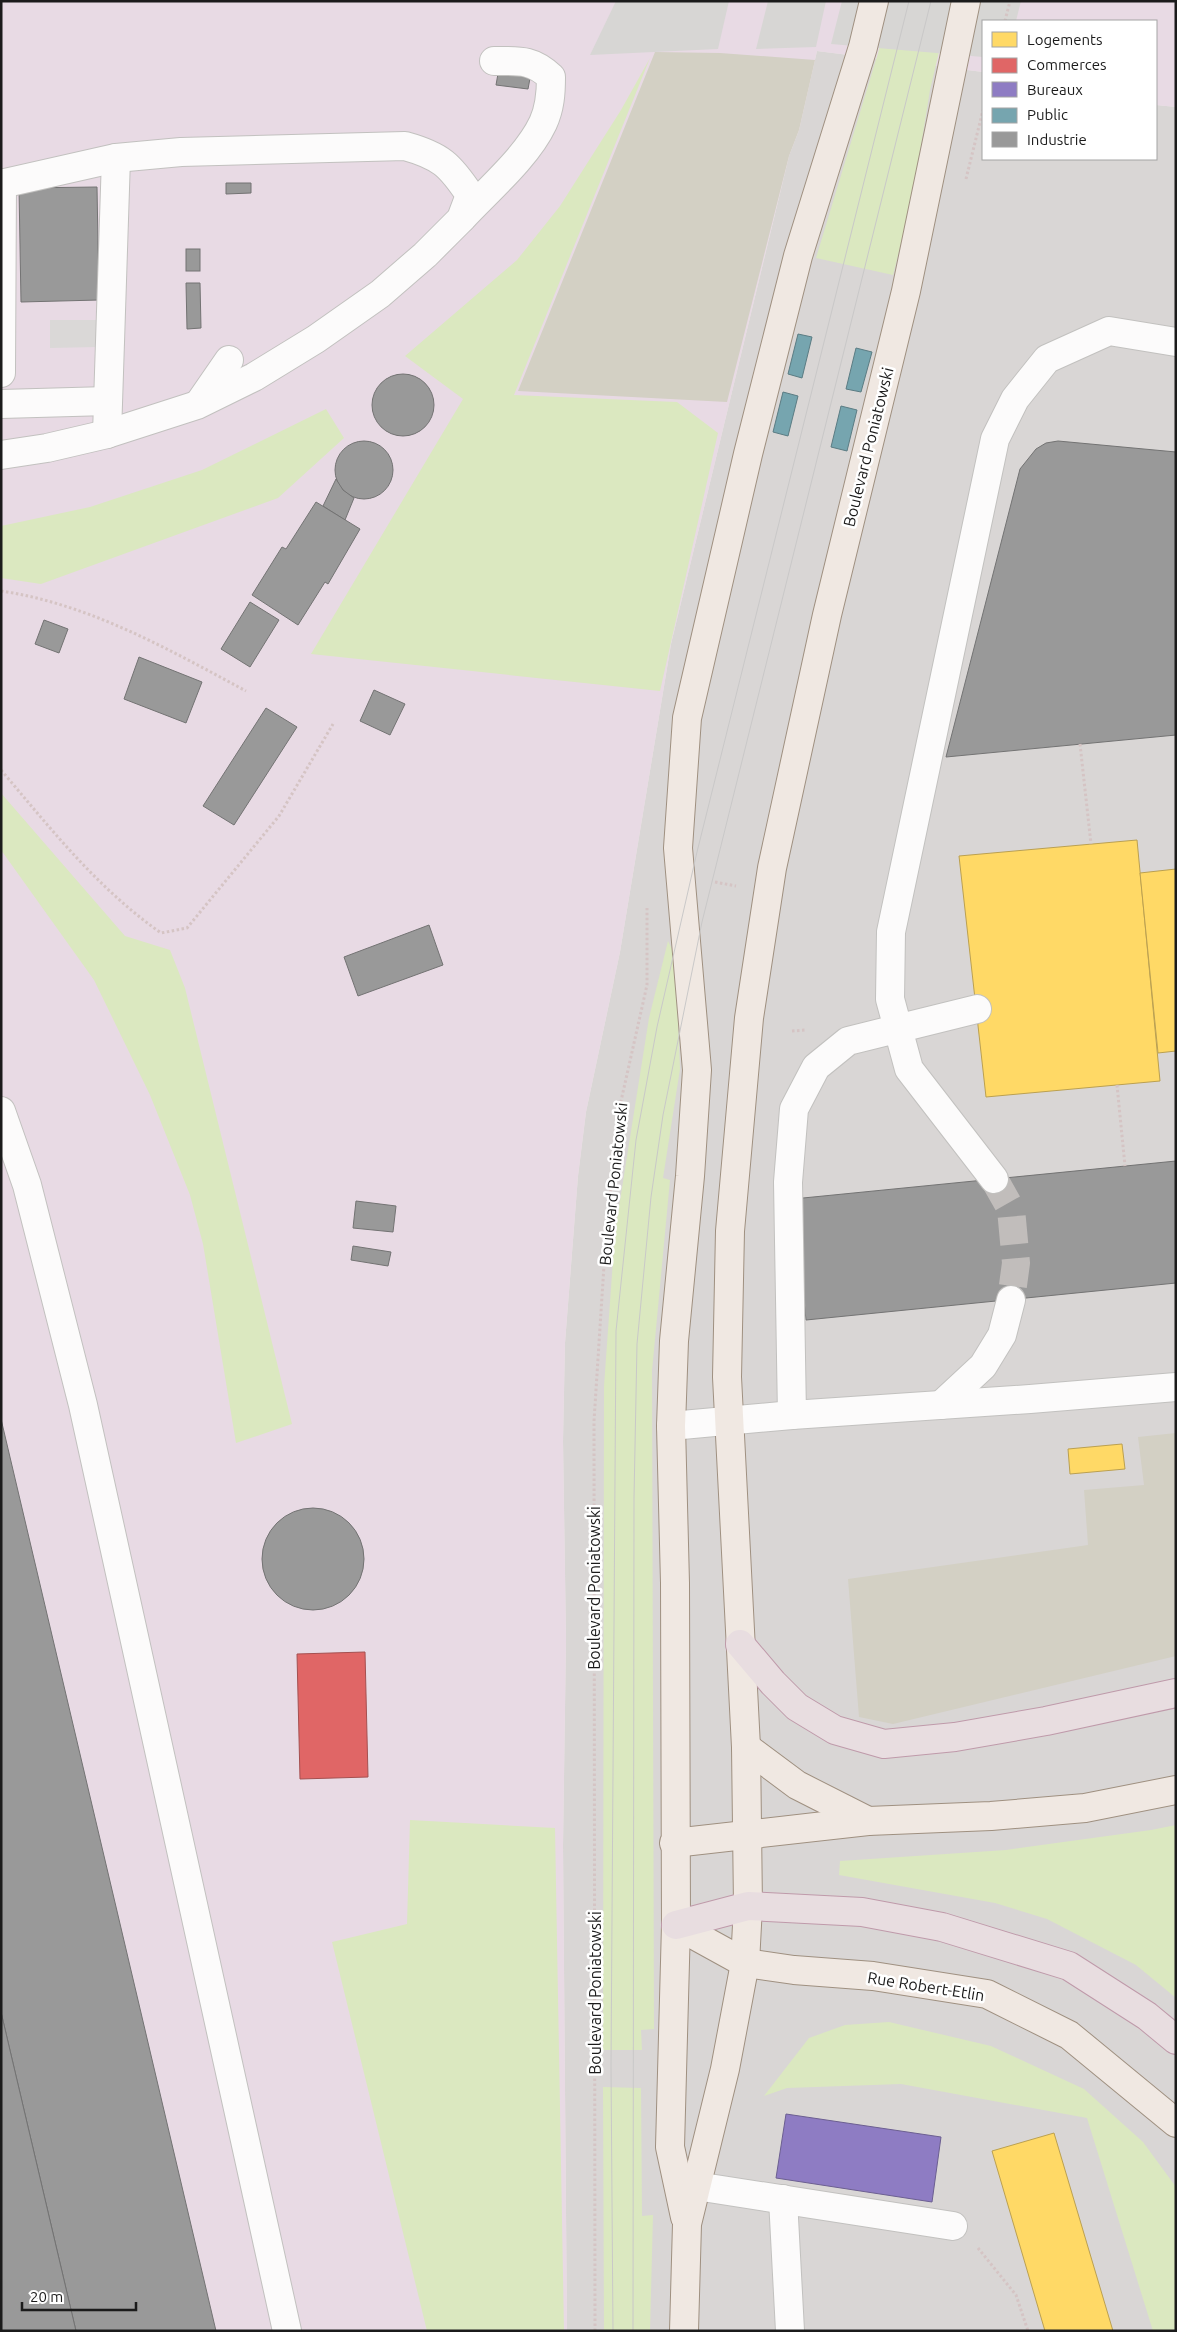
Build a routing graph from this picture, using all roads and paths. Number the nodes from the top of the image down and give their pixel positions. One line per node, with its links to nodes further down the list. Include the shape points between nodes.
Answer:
1 (874, 1): 23 (main road, Boulevard Poniatowski, via 863,47 798,256 690,696 678,848)
2 (966, 1): 24 (main road, Boulevard Poniatowski, via 906,291 827,615)
3 (1010, 1): 4 (path)
4 (1005, 20)
5 (494, 60): 8 (lane, via 522,61 540,66 552,77 550,100 543,123 524,150)
6 (116, 158): 7 (lane); 8 (lane, via 181,152 406,146 431,153 456,174 470,195); 12 (lane)
7 (2, 184): 11 (lane)
8 (461, 219): 14 (lane, via 380,294 254,377)
9 (1176, 342): 32 (lane, via 1109,331 1047,358 1015,399 995,439 891,932 890,999 909,1069)
10 (230, 360): 14 (lane)
11 (1, 373)
12 (108, 401): 13 (lane); 15 (lane)
13 (1, 404)
14 (197, 405): 15 (lane)
15 (107, 434): 16 (lane)
16 (1, 455)
17 (1, 591): 18 (path, via 52,601 85,612 189,660)
18 (246, 691)
19 (333, 724): 21 (path, via 279,816 187,928 161,933 130,911 85,869)
20 (1080, 744): 22 (path)
21 (1, 770)
22 (1091, 844)
23 (681, 874): 24 (path); 38 (main road, Boulevard Poniatowski, via 698,1070 674,1332)
24 (769, 893): 37 (main road, Boulevard Poniatowski, via 749,1018 736,1146 730,1231)
25 (646, 900): 56 (path, Boulevard Poniatowski, via 647,985 620,1110 606,1234 594,1421)
26 (977, 1009): 36 (lane, via 848,1041 816,1067 794,1109 788,1182)
27 (813, 1029): 28 (path)
28 (792, 1031)
29 (1117, 1085): 31 (path)
30 (1, 1111): 55 (lane, via 27,1185 84,1405)
31 (1125, 1166)
32 (994, 1179)
33 (1011, 1300): 35 (lane, via 1002,1335 983,1366)
34 (1176, 1386): 35 (lane)
35 (941, 1405): 36 (lane)
36 (792, 1415): 37 (lane)
37 (729, 1421): 38 (lane); 39 (main road, Boulevard Poniatowski)
38 (672, 1426): 45 (main road, Boulevard Poniatowski)
39 (740, 1644): 40 (highway, via 797,1707 835,1730 884,1744 955,1737 1046,1721); 41 (main road, Boulevard Poniatowski)
40 (1176, 1692)
41 (746, 1747): 43 (main road, via 797,1785); 44 (main road, Boulevard Poniatowski)
42 (1176, 1790): 43 (main road, via 1085,1808)
43 (868, 1822): 44 (main road)
44 (747, 1835): 45 (main road); 46 (main road, Boulevard Poniatowski)
45 (674, 1844): 47 (main road, Boulevard Poniatowski)
46 (748, 1906): 47 (highway); 48 (main road, Boulevard Poniatowski); 49 (highway, via 862,1912 942,1927 1069,1966 1147,2016)
47 (676, 1925): 48 (main road, Rue Robert-Etlin); 53 (main road, Boulevard Poniatowski, via 670,2147)
48 (745, 1963): 50 (main road, Rue Robert-Etlin, via 874,1976 987,1994 1069,2035); 51 (main road, Boulevard Poniatowski, via 725,2069)
49 (1176, 2040)
50 (1176, 2123)
51 (696, 2186): 52 (lane); 53 (main road, Boulevard Poniatowski)
52 (783, 2199): 54 (lane); 58 (lane)
53 (687, 2224): 57 (main road, Boulevard Poniatowski)
54 (953, 2226): 59 (path, via 985,2254 1016,2295)
55 (287, 2331)
56 (595, 2331)
57 (684, 2331)
58 (790, 2331)
59 (1028, 2331)

